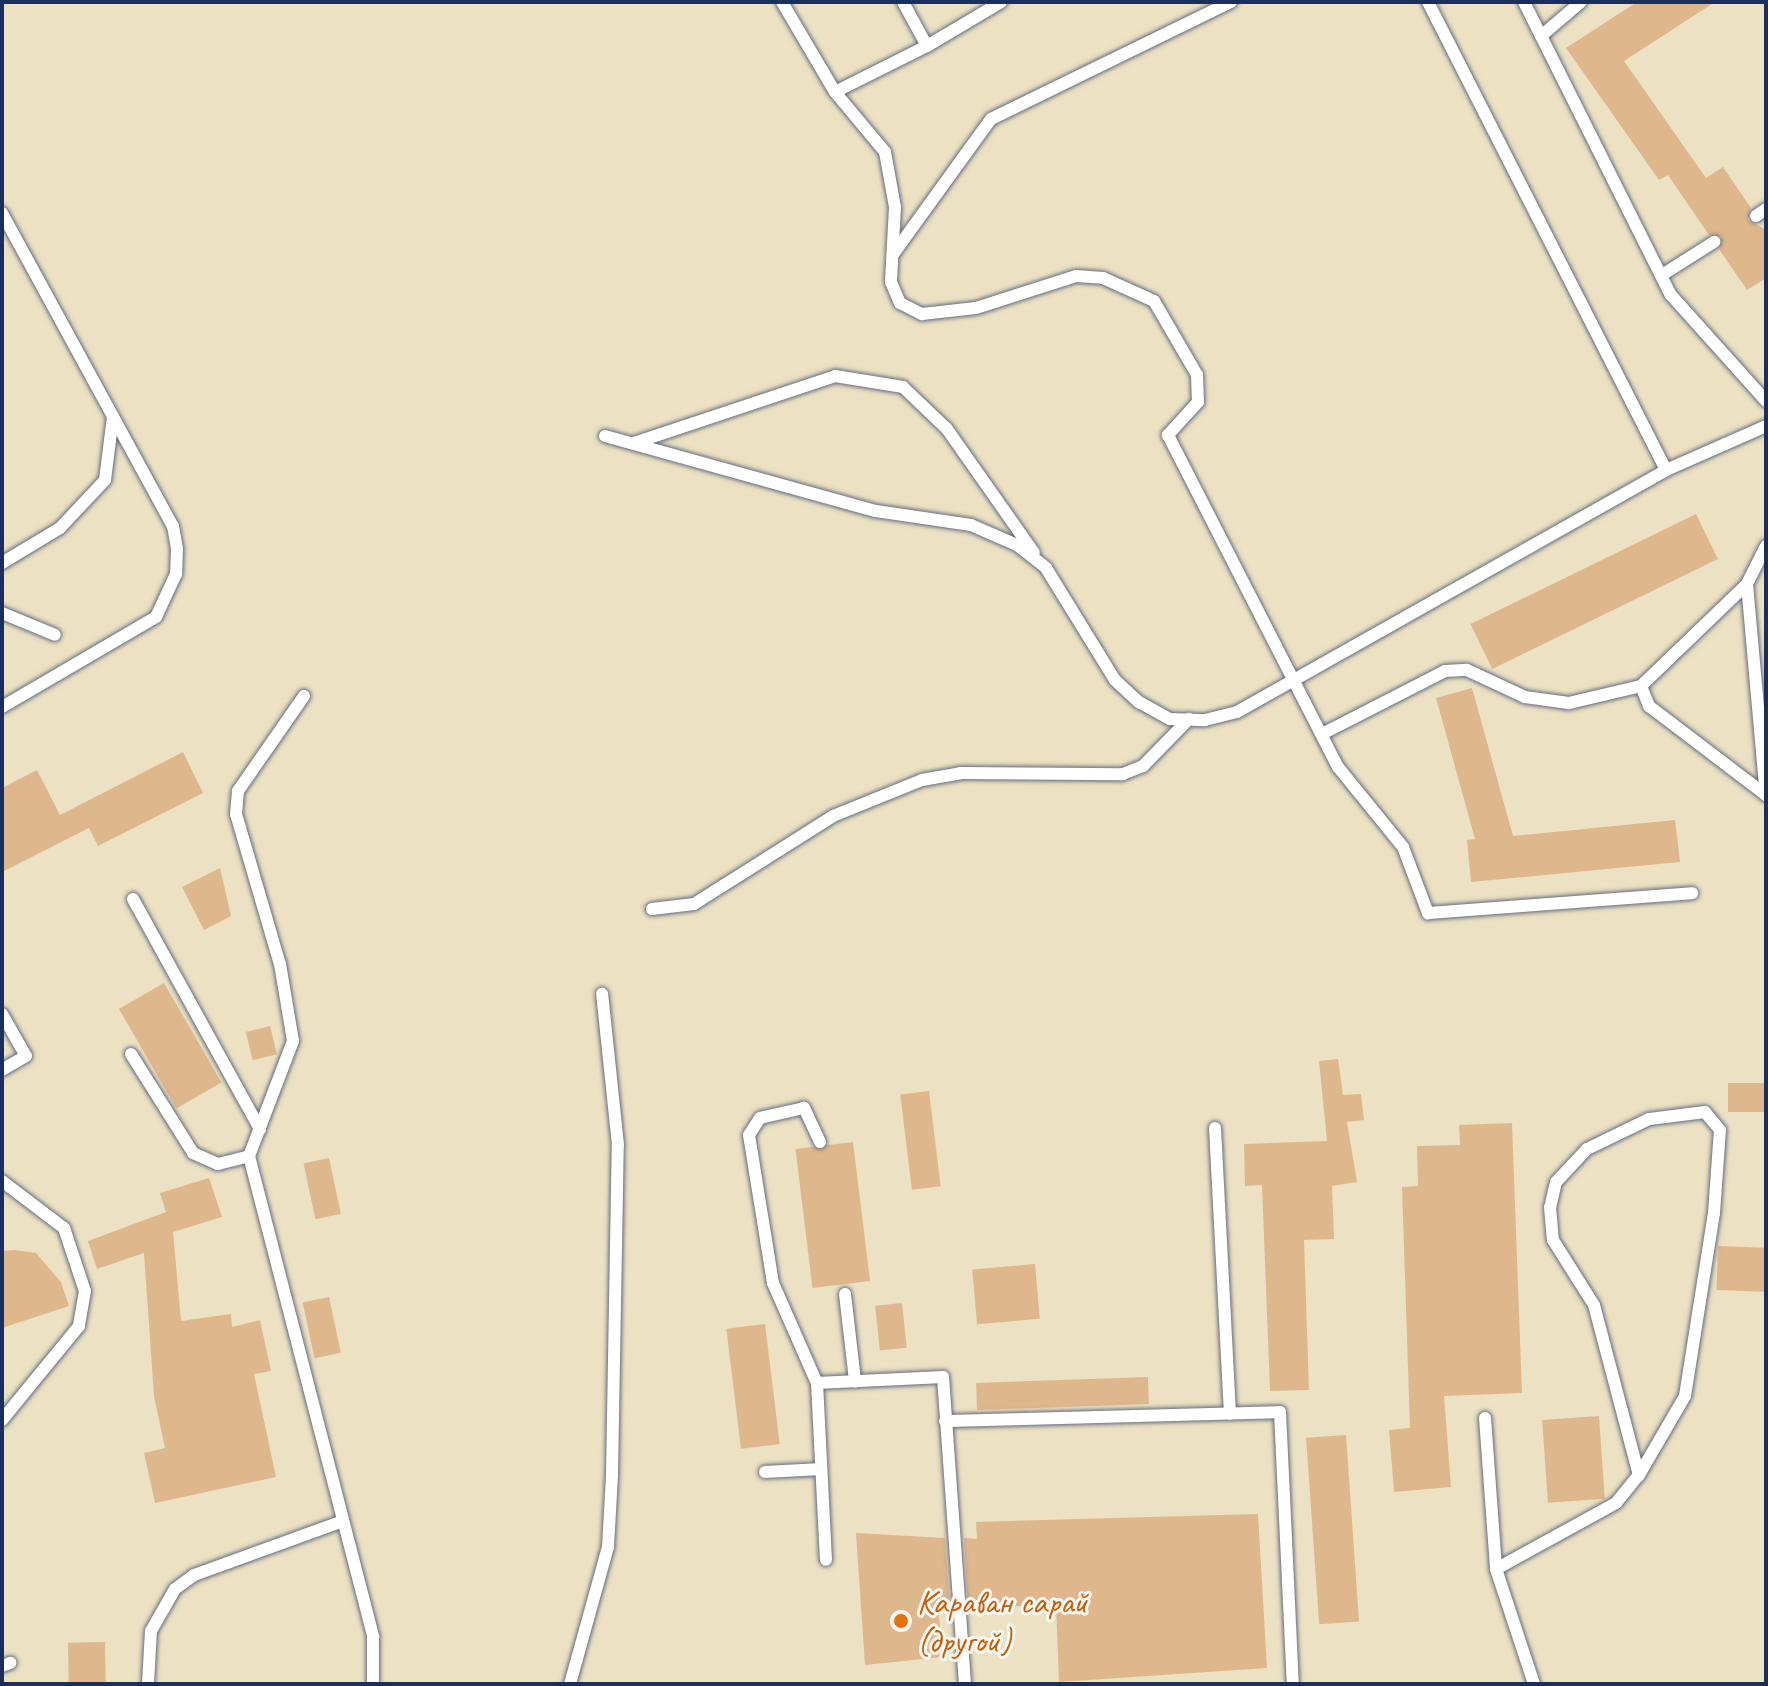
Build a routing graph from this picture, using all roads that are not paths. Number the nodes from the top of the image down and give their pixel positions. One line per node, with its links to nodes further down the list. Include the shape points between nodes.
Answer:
1 (782, 2): 10 (lane)
2 (903, 2): 9 (lane)
3 (1001, 2): 9 (lane)
4 (1231, 2): 15 (lane, via 991,119)
5 (1428, 2): 22 (lane)
6 (1524, 2): 8 (lane)
7 (1581, 2): 8 (lane)
8 (1541, 36): 16 (lane)
9 (927, 46): 10 (lane)
10 (835, 92): 15 (lane, via 885,152)
11 (2, 213): 12 (lane)
12 (16, 239): 14 (lane); 18 (lane)
13 (1714, 242): 16 (lane)
14 (2, 246)
15 (894, 253): 29 (lane, via 891,282 900,303 922,314 976,308 1076,276 1103,278 1154,301 1197,375 1198,402 1168,435)
16 (1662, 275): 17 (lane, via 1671,295)
17 (1766, 401)
18 (113, 414): 24 (lane, via 105,480 60,528); 32 (lane, via 173,526 176,574 168,598 140,631)
19 (1766, 426): 22 (lane)
20 (605, 436): 21 (lane)
21 (634, 444): 25 (lane, via 876,511 971,525); 25 (lane, via 835,376 903,387 947,429)
22 (1666, 470): 29 (lane)
23 (1766, 546): 26 (lane)
24 (2, 563)
25 (1046, 568): 33 (lane, via 1115,680 1170,719)
26 (1747, 584): 30 (lane); 30 (lane, via 1766,795 1649,706)
27 (2, 613): 28 (lane)
28 (55, 635)
29 (1298, 680): 33 (lane, via 1237,712); 34 (lane)
30 (1641, 686): 34 (lane, via 1569,703 1525,697 1467,670 1445,671)
31 (304, 696): 43 (lane, via 246,773 236,814 292,1021 290,1054)
32 (2, 707)
33 (1189, 719): 37 (lane, via 1143,766 1123,774 960,773 922,780 833,816 694,904)
34 (1322, 734): 35 (lane, via 1338,767 1403,847 1428,913)
35 (1692, 893)
36 (133, 899): 43 (lane)
37 (652, 909)
38 (602, 994): 62 (lane, via 618,1145 612,1475 608,1547)
39 (2, 1014): 41 (lane, via 26,1056)
40 (131, 1054): 45 (lane, via 193,1153 218,1164)
41 (2, 1070)
42 (1215, 1128): 50 (lane)
43 (260, 1129): 45 (lane)
44 (820, 1142): 49 (lane, via 804,1108 760,1118 749,1135 773,1283)
45 (249, 1156): 57 (lane)
46 (2, 1181): 52 (lane, via 64,1228 85,1291 79,1326)
47 (845, 1294): 48 (lane)
48 (855, 1381): 49 (lane); 53 (lane, via 943,1377)
49 (817, 1383): 54 (lane)
50 (1230, 1414): 53 (lane); 64 (lane, via 1280,1412)
51 (1485, 1418): 59 (lane)
52 (2, 1420)
53 (945, 1421): 63 (lane)
54 (821, 1469): 55 (lane); 58 (lane)
55 (765, 1472)
56 (1639, 1475): 56 (lane, via 1685,1396 1714,1213 1720,1130 1705,1112 1649,1119 1587,1149 1556,1182 1550,1207 1553,1240 1594,1305); 59 (lane, via 1616,1503)
57 (343, 1521): 60 (lane, via 194,1575 175,1589 151,1631); 61 (lane, via 373,1637)
58 (826, 1560)
59 (1496, 1569): 65 (lane)
60 (148, 1684)
61 (373, 1684)
62 (570, 1684)
63 (965, 1684)
64 (1293, 1684)
65 (1534, 1684)

